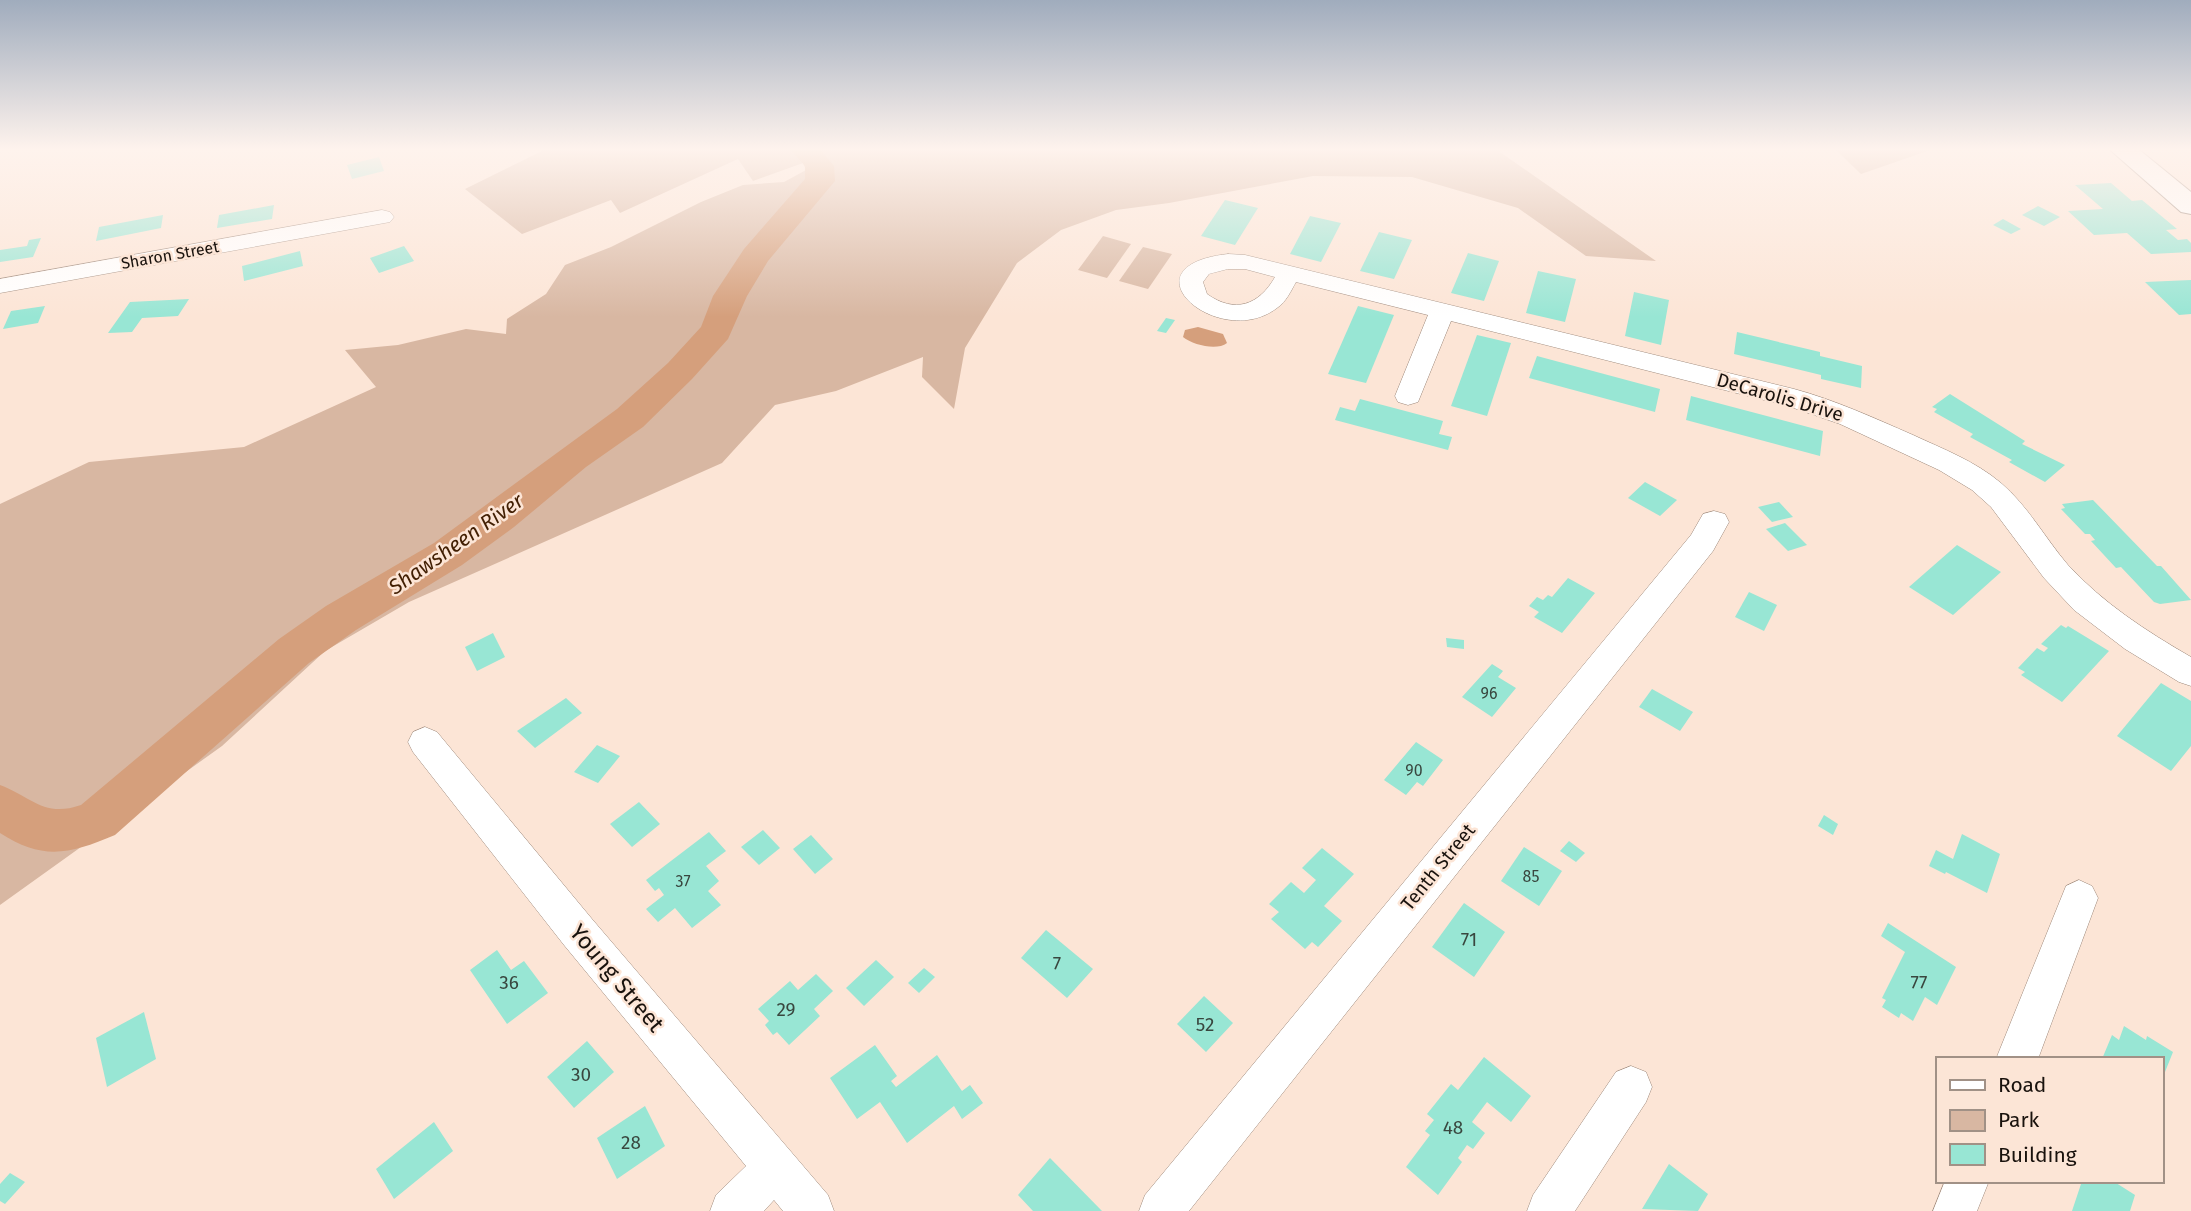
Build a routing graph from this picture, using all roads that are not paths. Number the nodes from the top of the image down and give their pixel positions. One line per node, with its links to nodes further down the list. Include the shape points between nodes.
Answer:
1 (382, 217): 3 (street, Sharon Street)
2 (1289, 273): 4 (street, DeCarolis Drive)
3 (0, 286)
4 (1442, 311): 5 (street); 7 (street, DeCarolis Drive, via 1812,403 1944,460 1993,492 2055,570 2091,606)
5 (1408, 396)
6 (1714, 522): 16 (street, Tenth Street, via 1702,543)
7 (2191, 673)
8 (425, 742): 12 (street, Young Street)
9 (2079, 898): 10 (street)
10 (2018, 1057)
11 (1631, 1087): 17 (street)
12 (776, 1168): 14 (street); 15 (street, Young Street)
13 (1966, 1183): 18 (street)
14 (732, 1211)
15 (812, 1211)
16 (1161, 1211)
17 (1549, 1211)
18 (1955, 1211)

